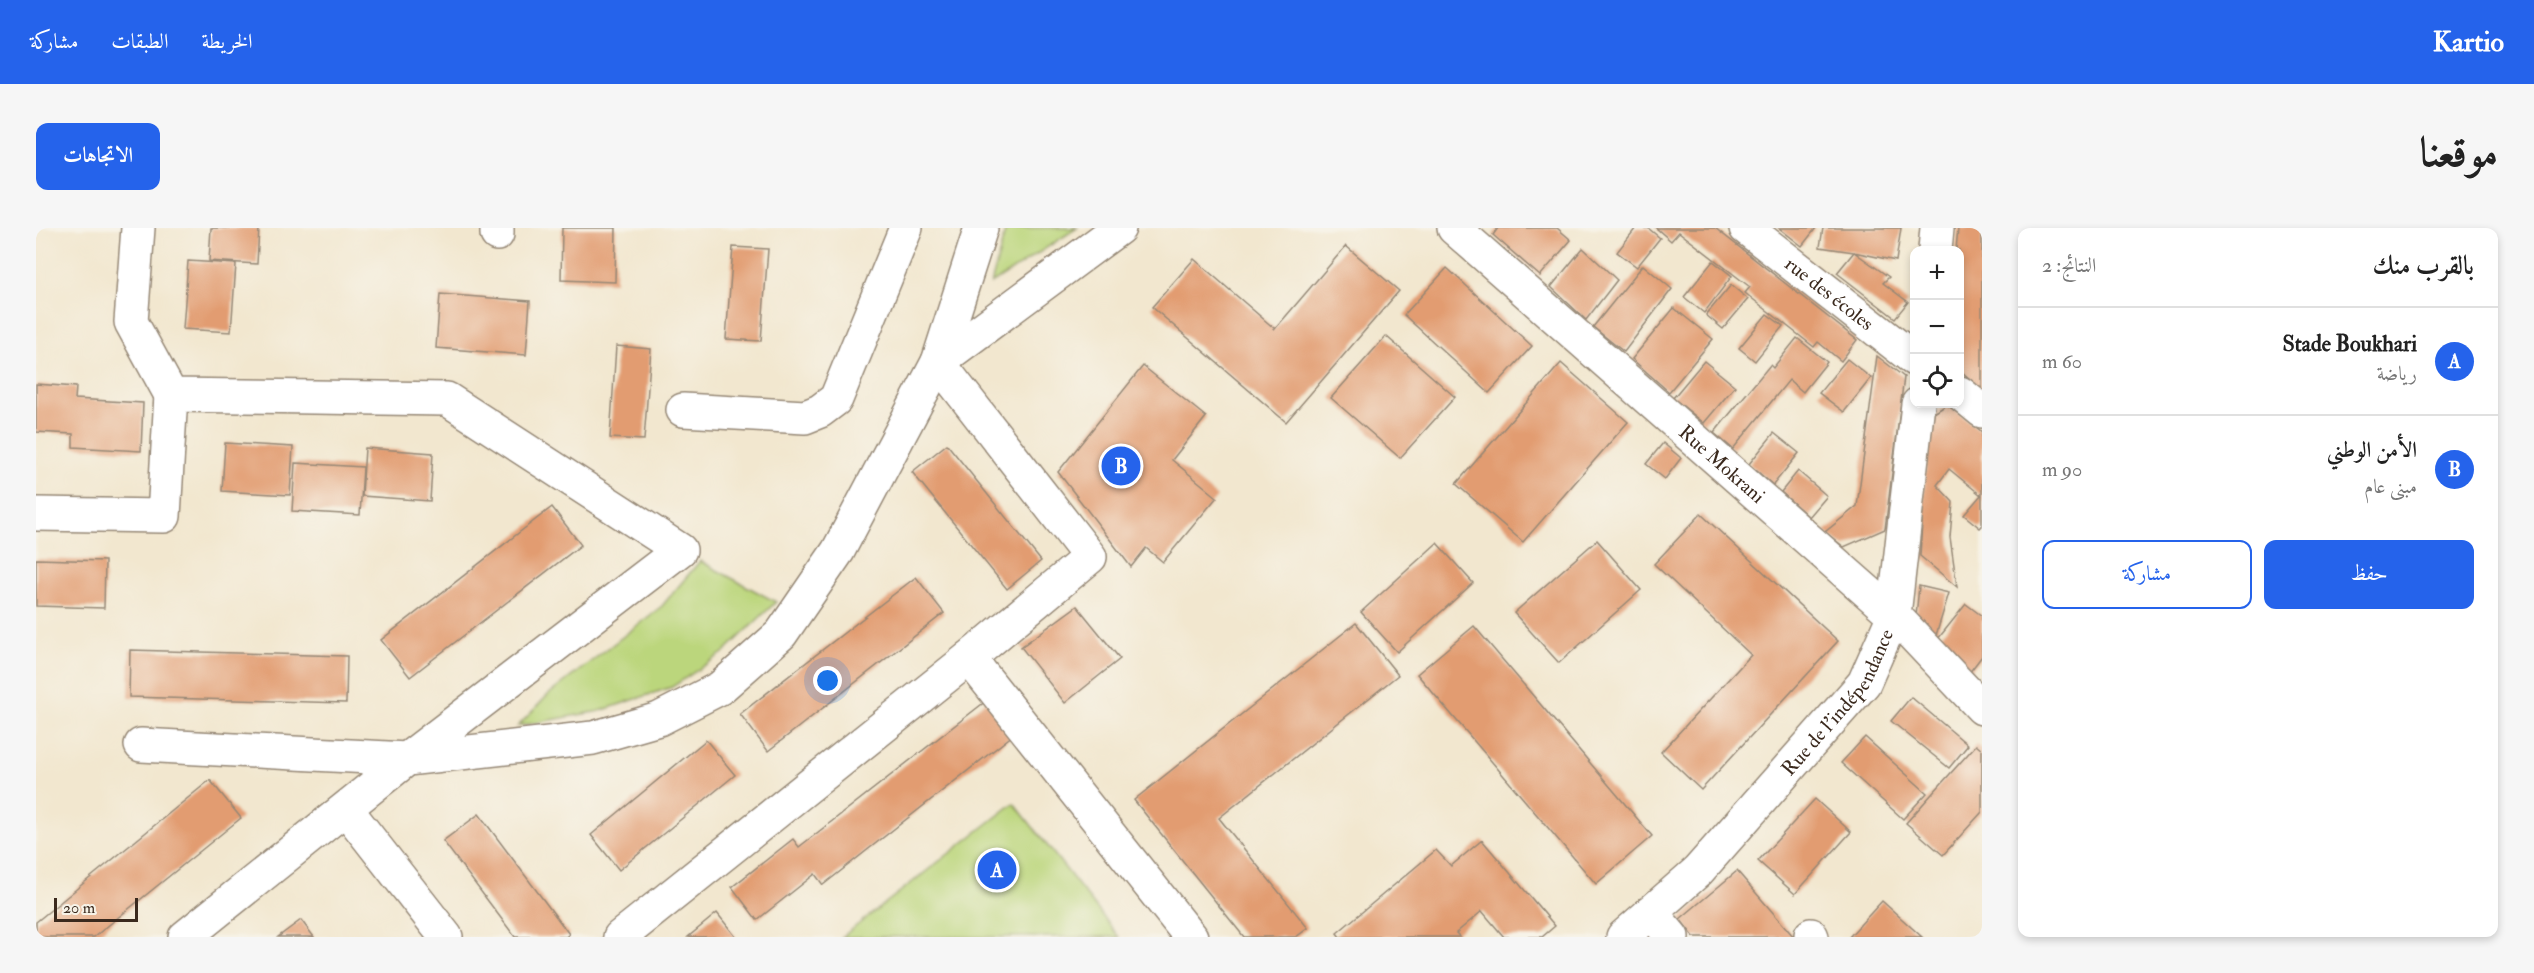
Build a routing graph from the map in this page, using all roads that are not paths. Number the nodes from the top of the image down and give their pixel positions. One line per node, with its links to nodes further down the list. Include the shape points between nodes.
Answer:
1 (138, 228): 11 (street, via 131,322)
2 (906, 228): 14 (street, via 836,399 805,417)
3 (981, 228): 10 (street)
4 (1119, 228): 10 (street)
5 (1454, 228): 17 (street, Rue Mokrani)
6 (1746, 228): 9 (street, rue des écoles)
7 (1937, 228): 8 (street)
8 (1935, 246)
9 (1910, 356)
10 (938, 362): 18 (street, via 1090,557); 21 (street, via 838,551 781,634 720,688 659,719 594,738)
11 (171, 395): 16 (street, via 164,516); 21 (street, via 447,399 680,550)
12 (1964, 397): 15 (street)
13 (1918, 408): 17 (street, Rue de l'indépendance)
14 (683, 410)
15 (1982, 411)
16 (36, 514)
17 (1894, 615): 19 (street, Rue Mokrani); 23 (street, Rue de l'indépendance, via 1864,683 1698,871)
18 (969, 658): 26 (street); 27 (street)
19 (1982, 708)
20 (141, 745): 21 (street)
21 (407, 759): 22 (street)
22 (346, 808): 24 (street); 25 (street)
23 (1651, 912): 28 (street, Rue de l'indépendance); 29 (street)
24 (185, 937)
25 (446, 937)
26 (620, 937)
27 (1191, 937)
28 (1623, 937)
29 (1672, 937)

